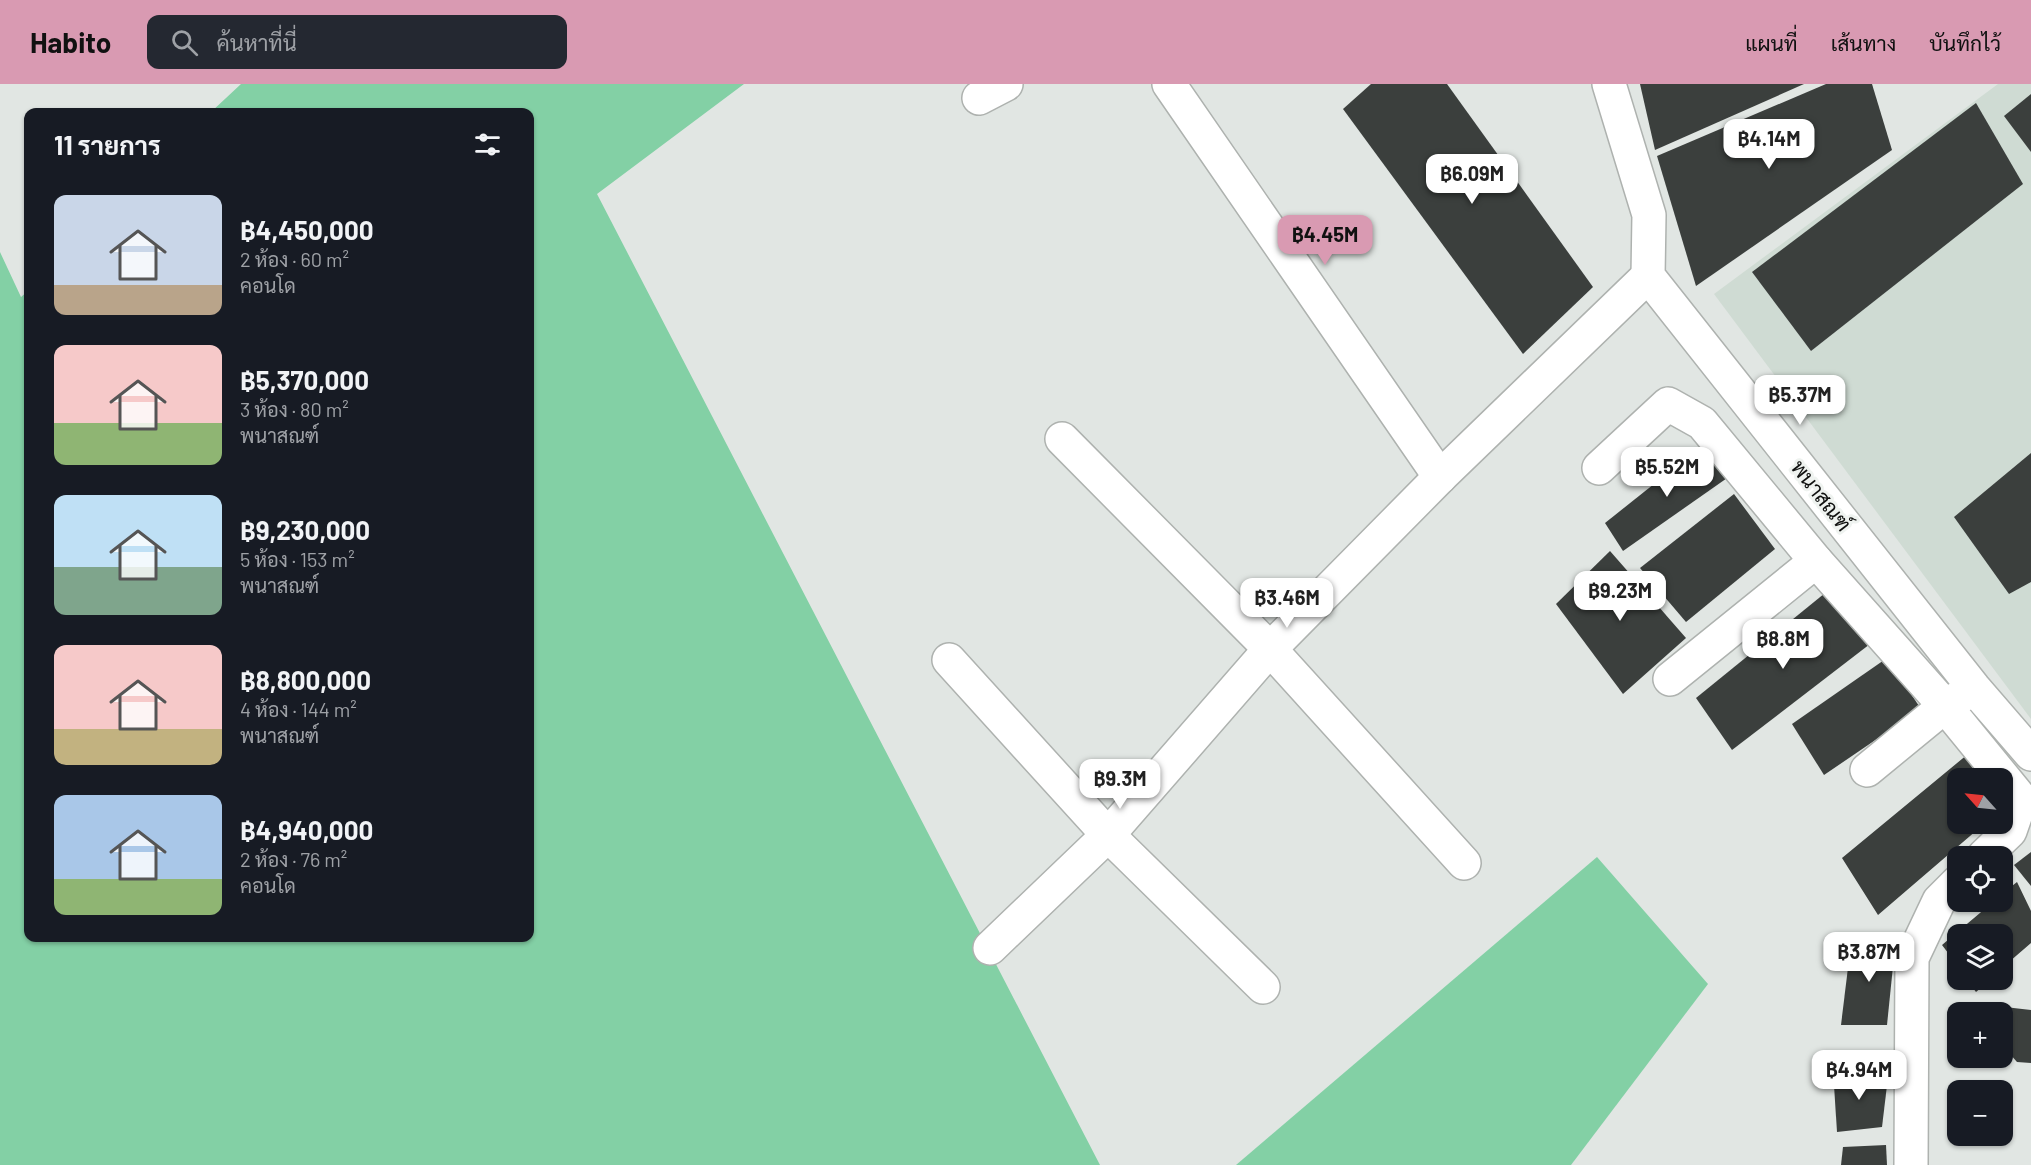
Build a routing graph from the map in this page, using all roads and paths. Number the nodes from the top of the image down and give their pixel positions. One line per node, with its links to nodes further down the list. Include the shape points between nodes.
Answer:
1 (1169, 84): 6 (street)
2 (1609, 84): 3 (street, via 1649,215)
3 (1648, 276): 6 (street); 11 (street, พนาสณฑ์)
4 (1062, 439): 8 (street)
5 (1599, 468): 7 (street, via 1668,404 1702,423)
6 (1440, 477): 8 (street)
7 (1816, 561): 10 (street); 12 (street)
8 (1270, 649): 15 (street); 17 (street)
9 (949, 660): 15 (street)
10 (1671, 679)
11 (1974, 688): 12 (street); 13 (street, พนาสณฑ์)
12 (1945, 706): 14 (street); 16 (street, via 2021,799 2010,831)
13 (2031, 754)
14 (1867, 770)
15 (1108, 835): 19 (street); 20 (street)
16 (1994, 846)
17 (1464, 864)
18 (1947, 893): 21 (street, via 1939,901 1912,958)
19 (990, 948)
20 (1263, 987)
21 (1911, 1165)

